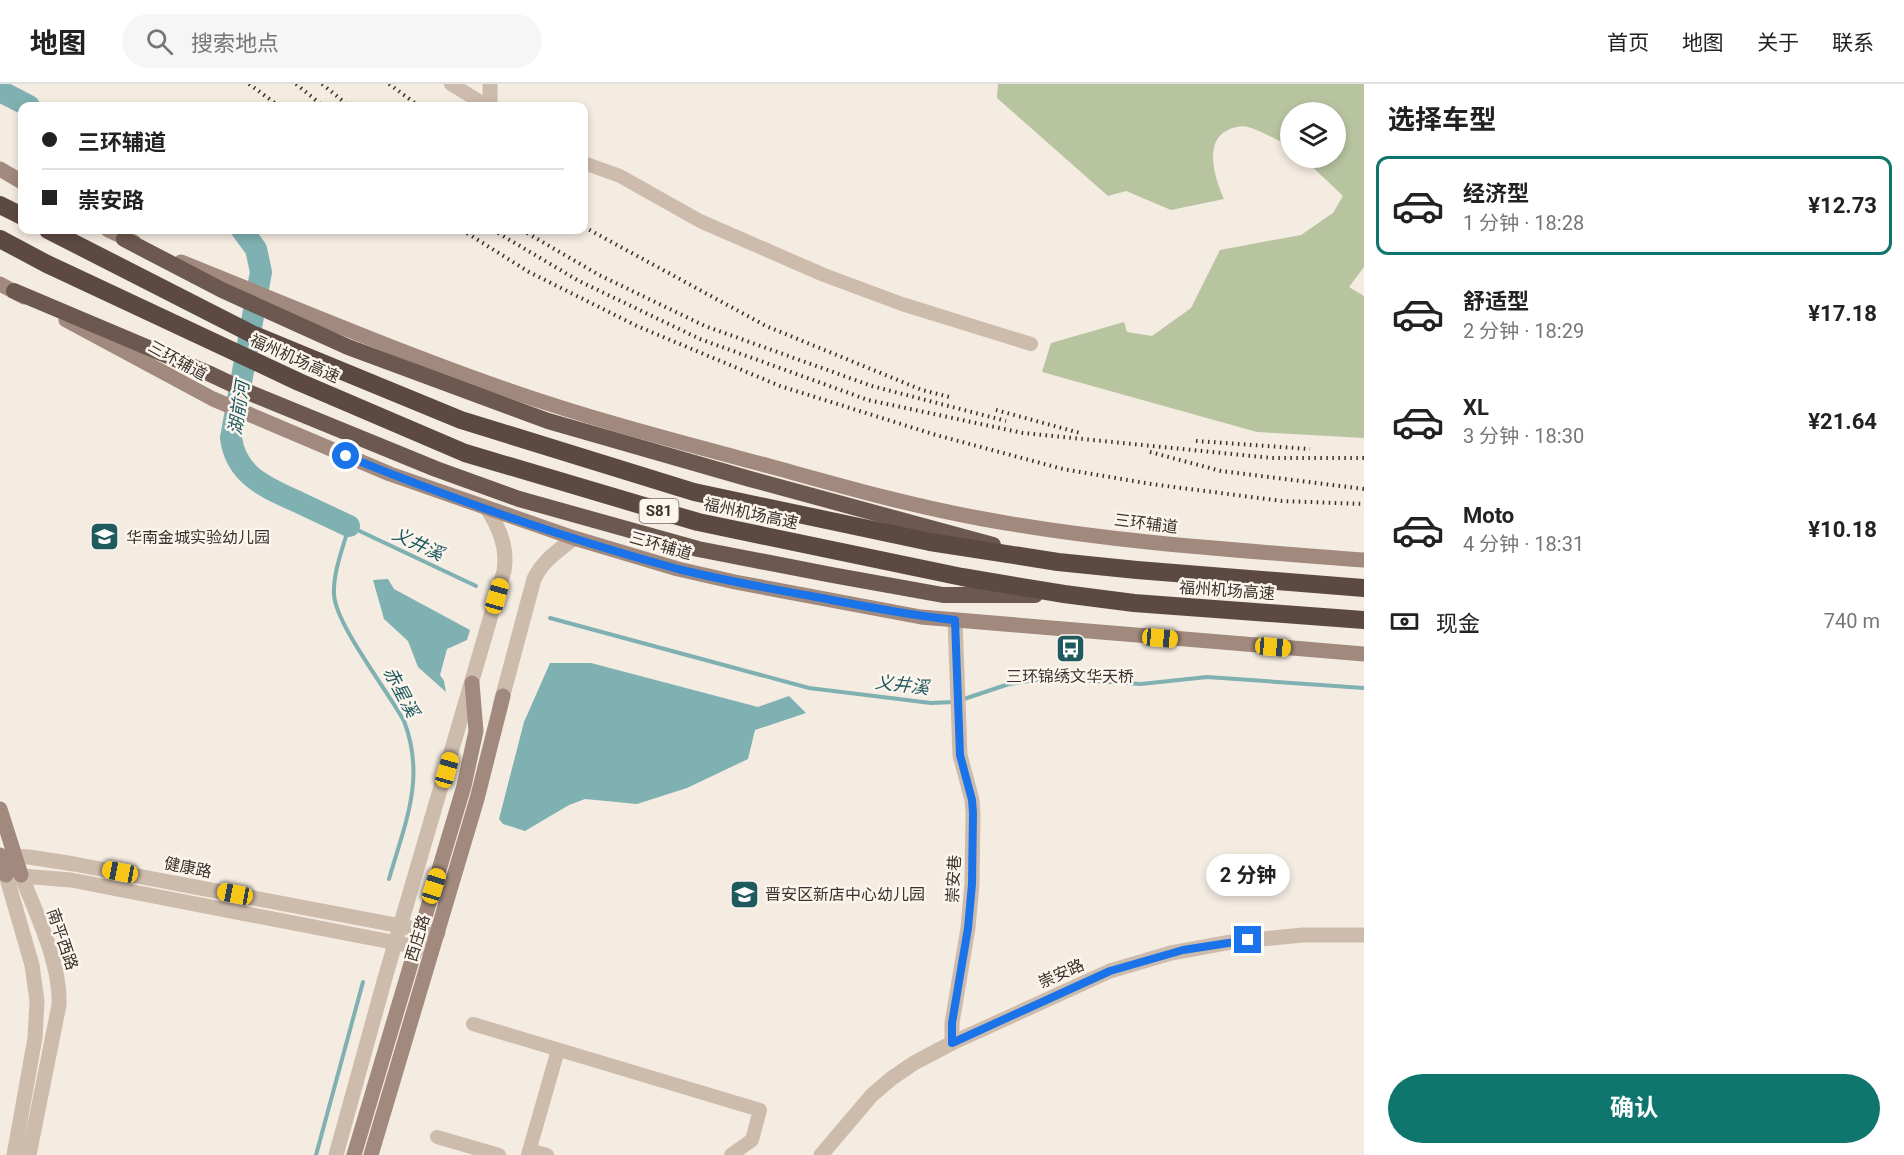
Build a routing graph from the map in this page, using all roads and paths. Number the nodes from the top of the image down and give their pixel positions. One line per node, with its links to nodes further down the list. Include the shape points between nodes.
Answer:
1 (451, 84): 4 (street)
2 (483, 84): 5 (street)
3 (490, 84): 6 (street)
4 (480, 102)
5 (486, 102)
6 (488, 102)
7 (588, 165): 18 (street, via 824,275)
8 (0, 169): 9 (main road)
9 (18, 180)
10 (0, 205): 11 (highway)
11 (18, 214)
12 (56, 234): 22 (highway, 福州机场高速 / S81, via 252,334 461,420 694,492 930,542)
13 (116, 234): 14 (main road)
14 (124, 238): 17 (highway)
15 (0, 239): 24 (highway, 福州机场高速 / S81, via 289,378 465,453 698,522 962,577)
16 (7, 288): 19 (main road, 三环辅道, via 258,420 390,474); 24 (highway, via 255,395 519,499 698,549 943,595)
17 (273, 306): 21 (main road, 三环辅道, via 530,398 899,501 1030,527 1170,545); 22 (highway, via 348,347 548,421)
18 (1031, 344)
19 (487, 508): 20 (main road, 三环辅道); 28 (street, via 500,530 506,562)
20 (574, 538): 25 (main road, 三环辅道, via 735,582); 29 (street, via 542,565 534,579)
21 (1364, 560)
22 (1058, 562): 23 (highway, 福州机场高速 / S81)
23 (1364, 588)
24 (1064, 594): 26 (highway, 福州机场高速 / S81)
25 (955, 620): 27 (main road, 三环辅道); 39 (street, 崇安巷, via 961,763 972,800 973,837 968,928)
26 (1364, 620)
27 (1364, 654)
28 (472, 683): 33 (street); 46 (main road, via 476,731 470,760)
29 (503, 696): 34 (street); 47 (main road, 西庄路, via 477,800)
30 (0, 809): 31 (main road, 南平西路)
31 (4, 856): 32 (main road, 南平西路); 33 (street, 健康路, via 74,864)
32 (9, 875): 36 (street, via 70,880); 43 (street, 南平西路, via 37,1001 35,1038); 44 (street, 南平西路, via 56,968 59,985 59,1005)
33 (401, 926): 34 (street, 健康路); 36 (street)
34 (438, 933): 37 (street)
35 (1364, 935): 39 (street, 崇安路, via 1239,941 1160,956 1110,971)
36 (396, 942): 37 (street); 45 (street)
37 (434, 950): 48 (street)
38 (473, 1024): 40 (street)
39 (952, 1043): 52 (street, 崇安路, via 920,1059 882,1086)
40 (558, 1050): 42 (street); 51 (street, via 760,1110 752,1140)
41 (437, 1137): 49 (street)
42 (529, 1152): 50 (street)
43 (14, 1155)
44 (29, 1155)
45 (336, 1155)
46 (354, 1155)
47 (371, 1155)
48 (378, 1155)
49 (499, 1155)
50 (547, 1155)
51 (731, 1155)
52 (821, 1155)

